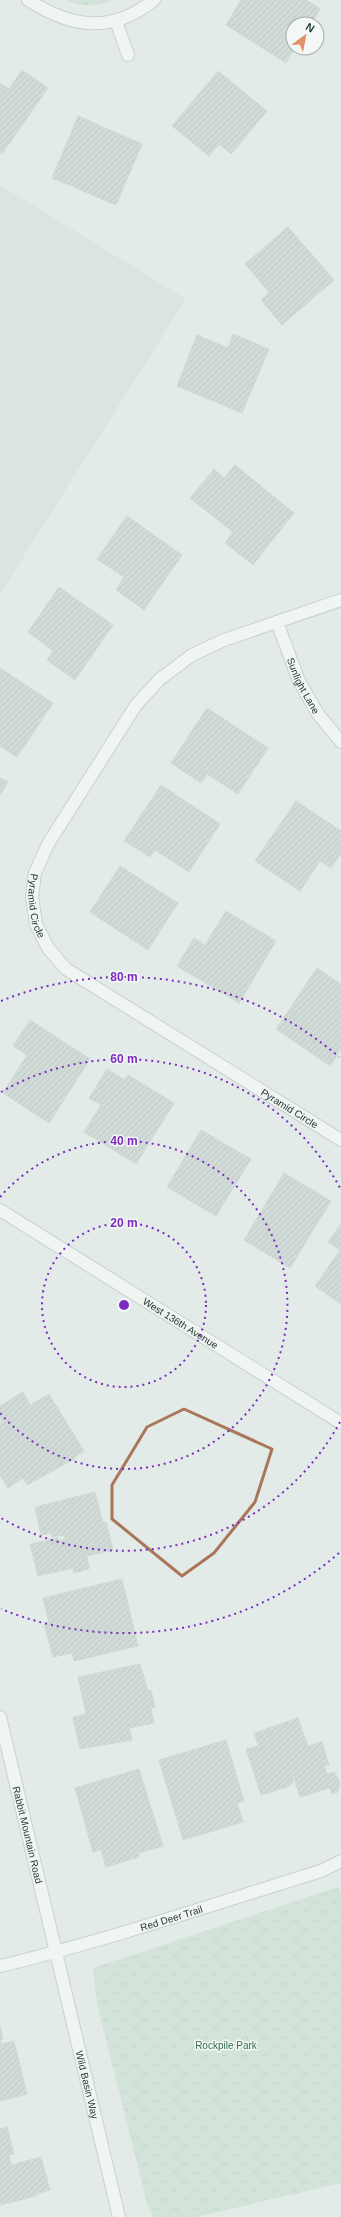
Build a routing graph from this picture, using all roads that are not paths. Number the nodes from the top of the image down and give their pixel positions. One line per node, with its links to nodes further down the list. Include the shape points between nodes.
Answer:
1 (28, 0): 3 (street, via 67,20 91,24)
2 (154, 0): 3 (street, via 140,11)
3 (116, 21): 4 (street)
4 (128, 55)
5 (341, 600): 6 (street, Pyramid Circle)
6 (277, 622): 7 (street, Sunlight Lane, via 299,681 318,714); 8 (street, Pyramid Circle, via 224,640 192,656 160,679 136,705 48,844 35,872 32,897 36,924 48,948 66,969)
7 (341, 742)
8 (341, 1140)
9 (0, 1210): 10 (street, West 136th Avenue)
10 (341, 1423)
11 (0, 1717): 13 (street, Rabbit Mountain Road)
12 (341, 1861): 13 (street, Red Deer Trail, via 321,1871)
13 (56, 1952): 14 (street, Red Deer Trail); 15 (street, Wild Basin Way)
14 (0, 1966)
15 (119, 2217)

